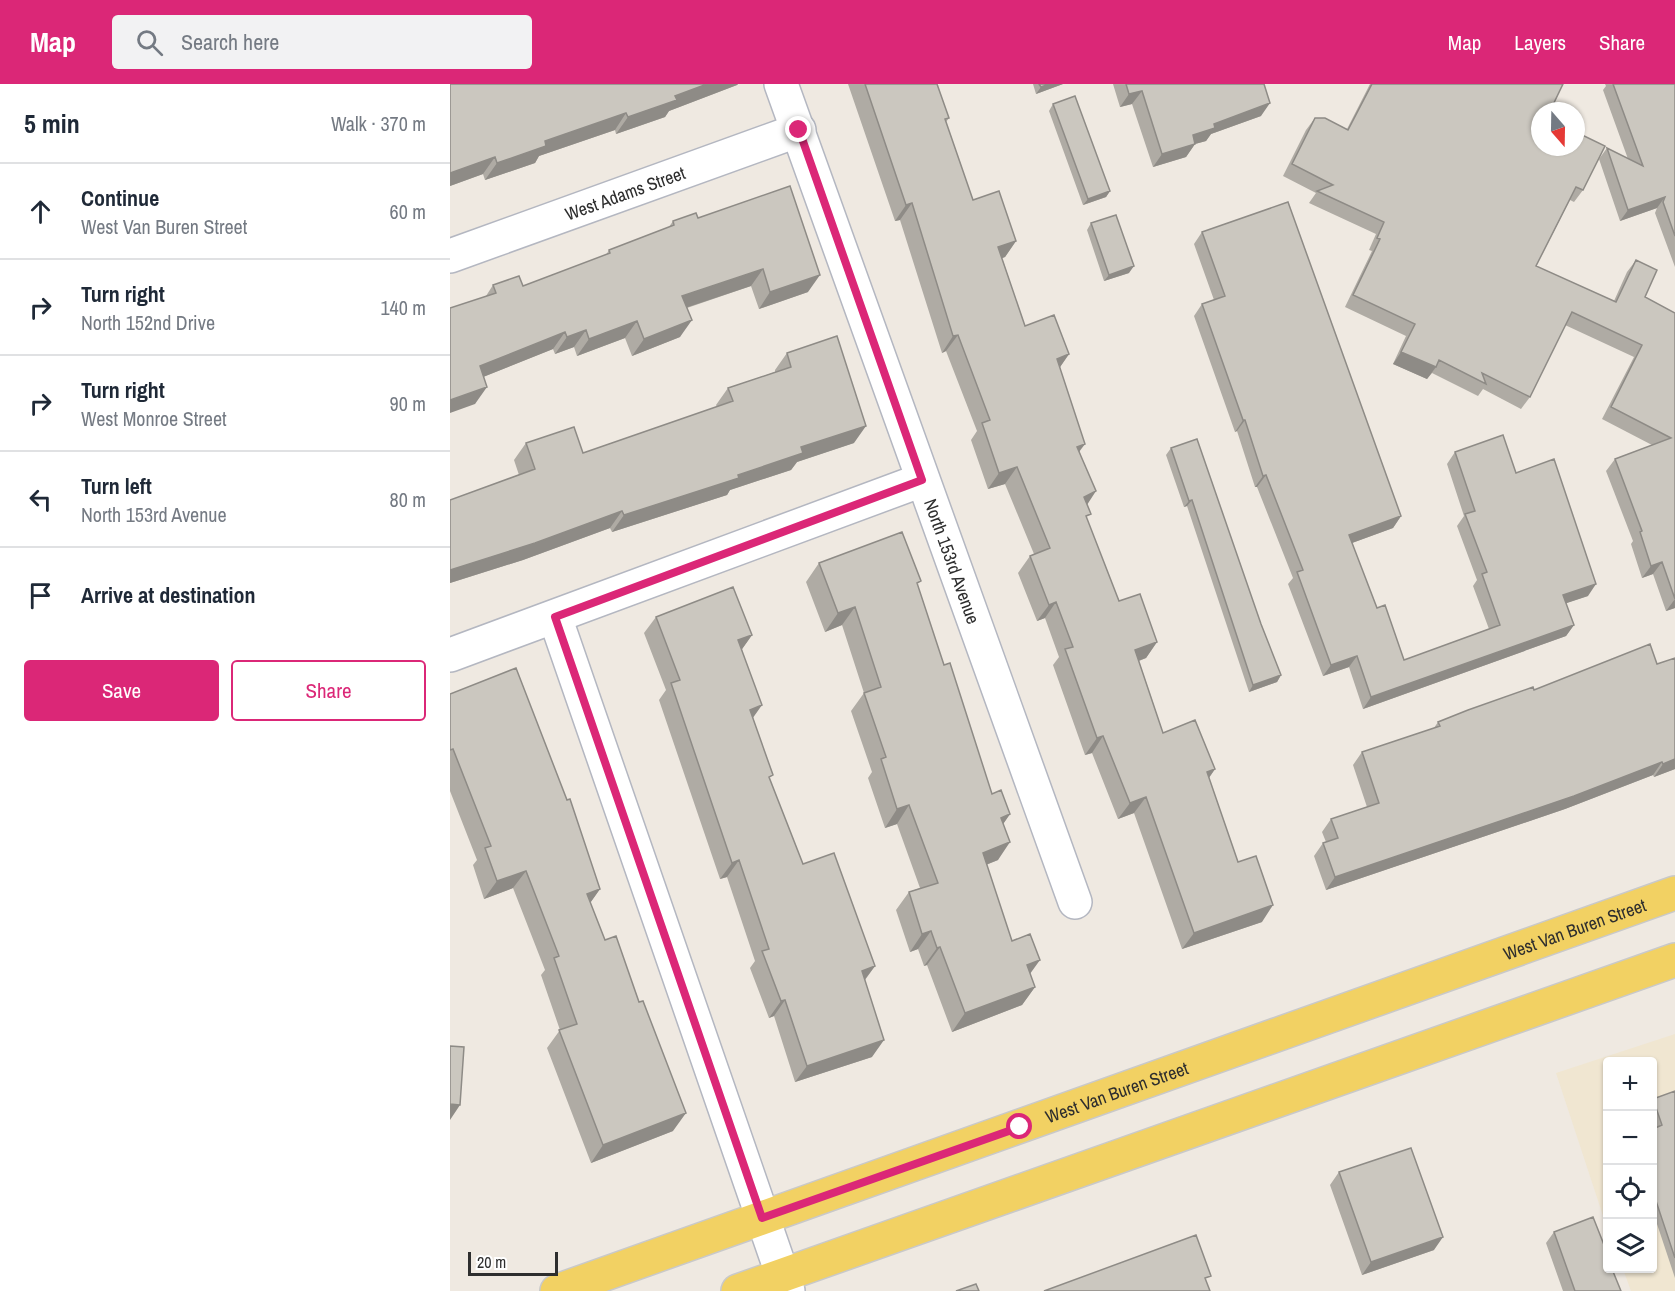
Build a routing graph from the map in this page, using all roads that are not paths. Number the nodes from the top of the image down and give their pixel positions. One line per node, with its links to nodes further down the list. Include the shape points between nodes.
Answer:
1 (781, 84): 2 (street, North 153rd Avenue)
2 (799, 130): 3 (street, West Adams Street); 4 (street, North 153rd Avenue)
3 (450, 256)
4 (922, 480): 5 (street); 8 (street, North 153rd Avenue)
5 (555, 617): 6 (street); 10 (street)
6 (450, 655)
7 (1675, 893): 10 (main road, West Van Buren Street)
8 (1075, 902)
9 (1675, 960): 11 (main road)
10 (762, 1218): 11 (street); 12 (main road, West Van Buren Street)
11 (785, 1283): 13 (main road)
12 (557, 1291)
13 (738, 1291)

